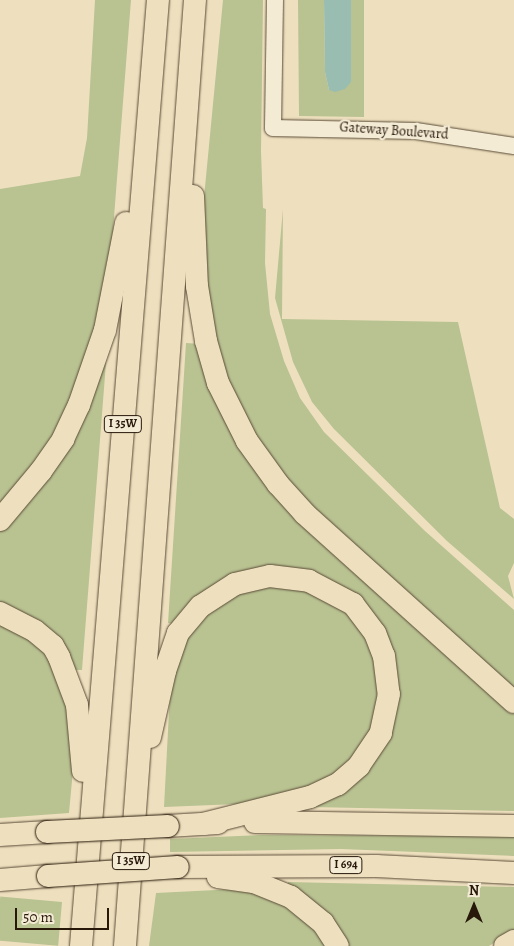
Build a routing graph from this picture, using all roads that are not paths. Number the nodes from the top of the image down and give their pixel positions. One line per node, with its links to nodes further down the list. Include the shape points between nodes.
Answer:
1 (195, 0): 9 (highway, I 35W)
2 (201, 0): 8 (highway, via 194,250 202,324 228,406 261,462 305,514)
3 (276, 0): 5 (street, Gateway Boulevard, via 273,128 416,131)
4 (158, 1): 6 (highway, via 125,230 98,352 63,439); 15 (highway, I 35W)
5 (514, 146)
6 (0, 520)
7 (0, 613): 15 (highway, via 25,624 53,646 70,681 80,720)
8 (514, 702)
9 (137, 787): 10 (highway, via 173,645 184,624 201,606 235,584 270,576 309,581 344,597 369,623 384,656 389,694 376,743 351,774 326,791 294,803 246,811); 21 (highway, I 35W)
10 (202, 824): 11 (highway, via 291,821); 13 (highway, bridge)
11 (514, 826)
12 (0, 828): 13 (highway)
13 (22, 832): 14 (highway)
14 (0, 835)
15 (89, 848): 19 (highway, I 35W)
16 (178, 867): 17 (highway, I 694, via 376,866); 18 (highway, I 694, bridge); 24 (highway, via 254,882 281,891 313,913)
17 (514, 873)
18 (2, 880)
19 (85, 896): 22 (highway); 23 (highway, I 35W)
20 (514, 941): 25 (highway)
21 (127, 943)
22 (76, 946)
23 (81, 946)
24 (338, 946)
25 (505, 946)

